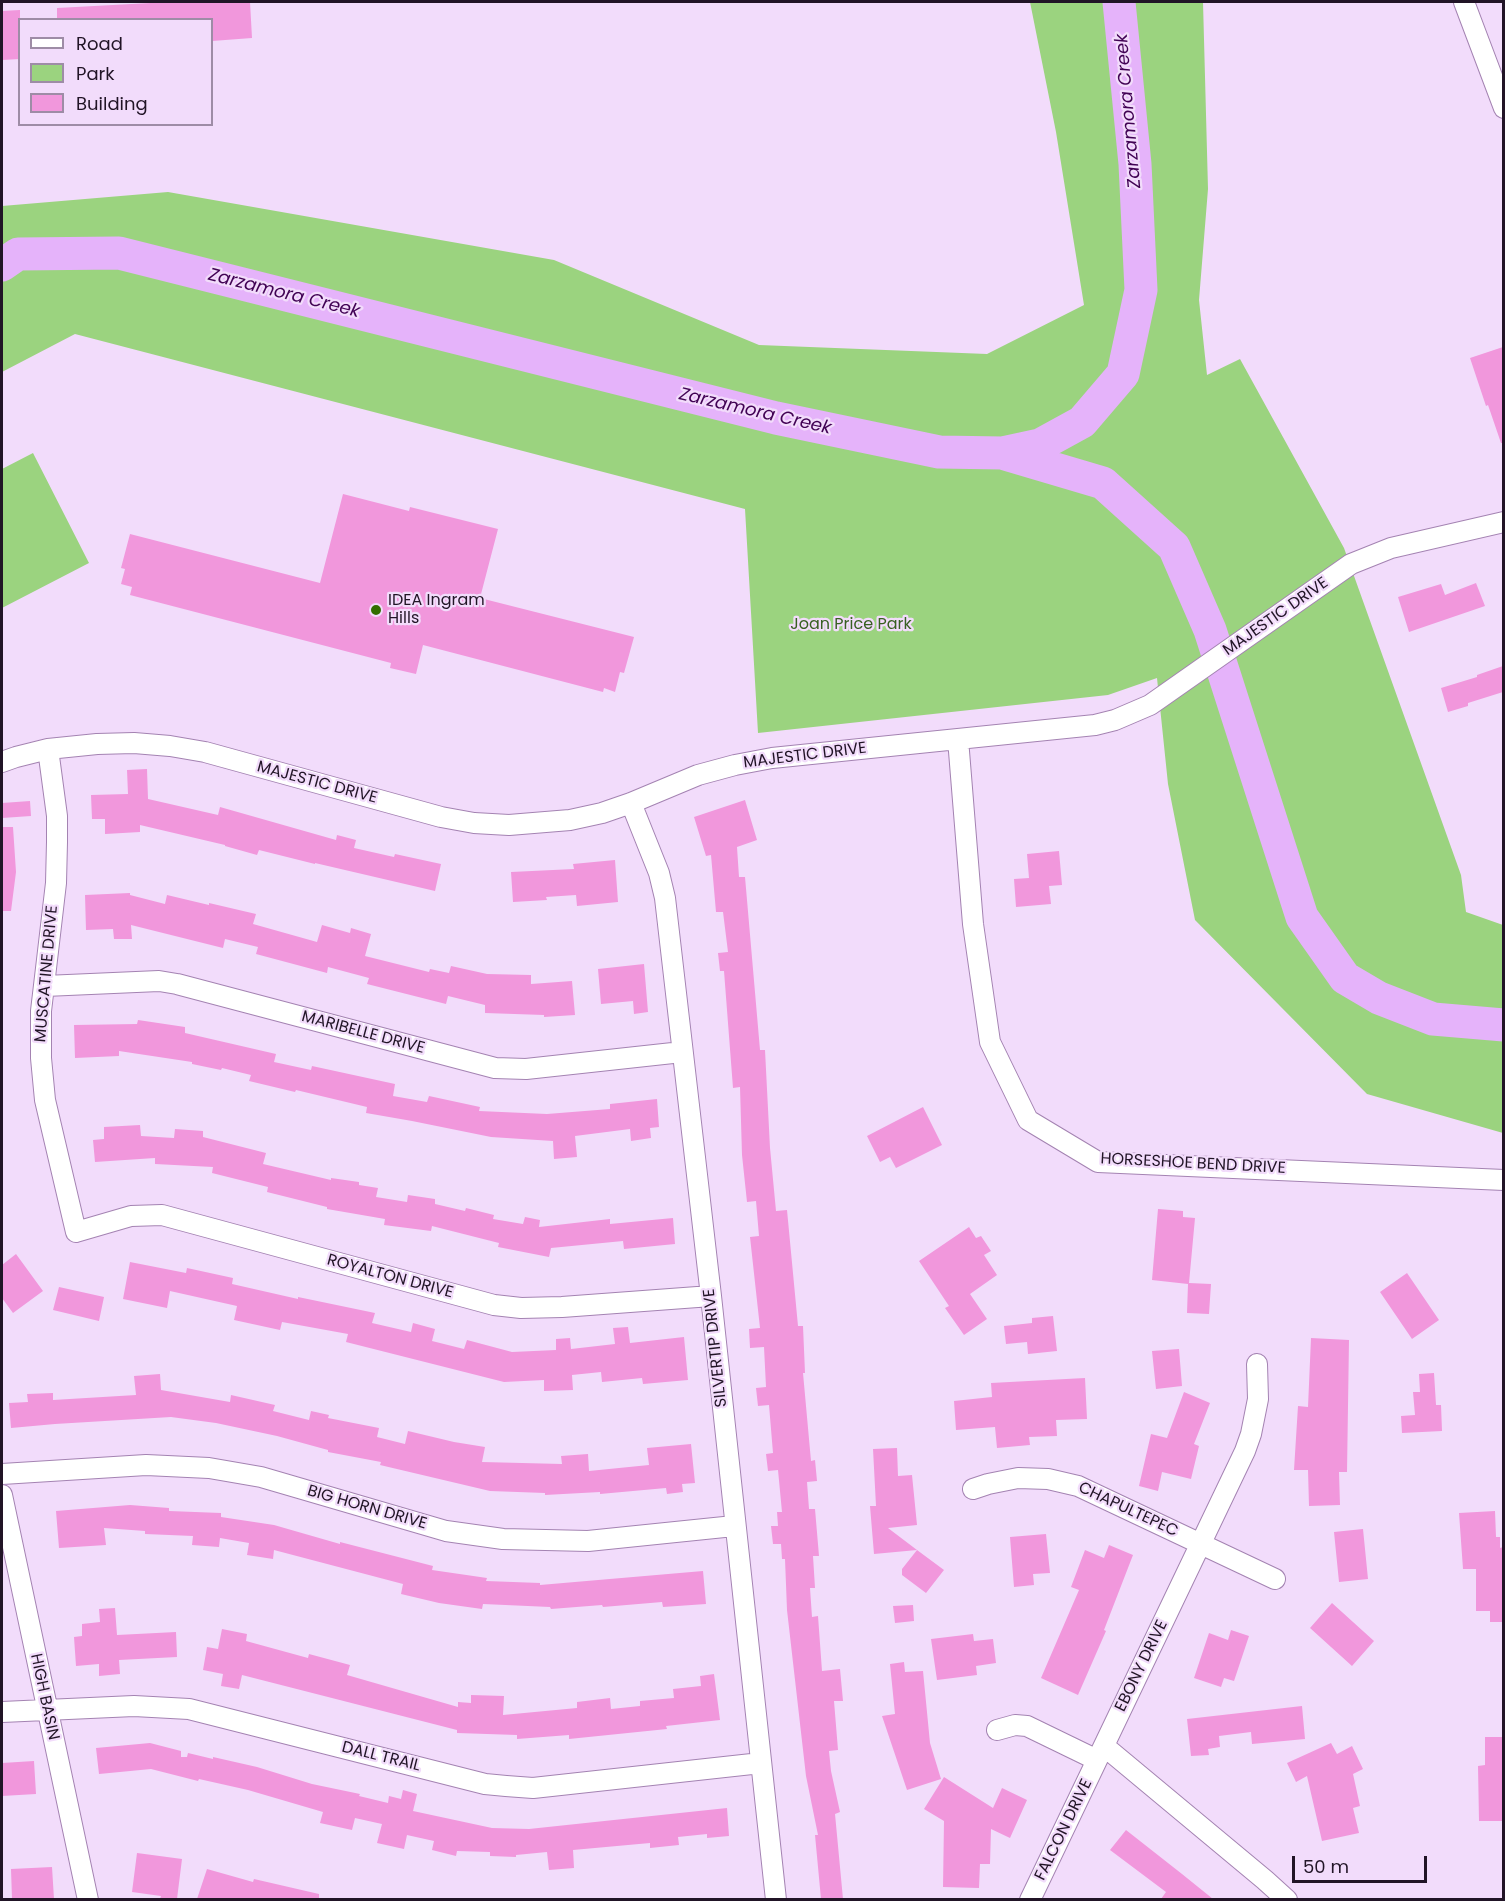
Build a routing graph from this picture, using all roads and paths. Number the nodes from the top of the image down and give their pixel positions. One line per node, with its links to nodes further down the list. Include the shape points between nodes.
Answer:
1 (1464, 2): 2 (street)
2 (1503, 108)
3 (1503, 522): 4 (street, MAJESTIC DRIVE, via 1391,548 1351,564 1150,705 1115,720)
4 (958, 739): 7 (street, MAJESTIC DRIVE, via 735,765 698,775); 10 (street, HORSESHOE BEND DRIVE, via 973,924 990,1042 1028,1120 1098,1162)
5 (48, 749): 6 (street, MAJESTIC DRIVE); 7 (street, MAJESTIC DRIVE, via 134,743 205,752 474,824 570,820); 8 (street, MUSCATINE DRIVE, via 57,842)
6 (2, 762)
7 (631, 803): 9 (street, SILVERTIP DRIVE, via 665,898)
8 (45, 986): 9 (street, MARIBELLE DRIVE, via 159,981 177,984 495,1068 526,1069); 11 (street, MUSCATINE DRIVE, via 40,1038 45,1100)
9 (682, 1052): 12 (street, SILVERTIP DRIVE)
10 (1503, 1180)
11 (76, 1232): 12 (street, ROYALTON DRIVE, via 131,1216 162,1215 494,1305 521,1308)
12 (711, 1296): 17 (street, SILVERTIP DRIVE)
13 (1257, 1364): 18 (street, EBONY DRIVE, via 1258,1399 1251,1434)
14 (2, 1474): 17 (street, BIG HORN DRIVE, via 146,1465 209,1468 261,1477 446,1531 503,1539 588,1541)
15 (974, 1490): 18 (street, CHAPULTEPEC, via 1018,1478 1078,1486)
16 (2, 1495): 20 (street, HIGH BASIN)
17 (734, 1526): 24 (street, SILVERTIP DRIVE)
18 (1201, 1544): 19 (street, CHAPULTEPEC); 23 (street, EBONY DRIVE)
19 (1275, 1580)
20 (47, 1710): 21 (street, DALL TRAIL); 24 (street, DALL TRAIL, via 134,1706 189,1709 485,1784 506,1786 533,1788); 25 (street, HIGH BASIN)
21 (2, 1712)
22 (997, 1730): 23 (street, via 1027,1726)
23 (1100, 1753): 27 (street, FALCON DRIVE); 28 (street)
24 (761, 1763): 26 (street, SILVERTIP DRIVE)
25 (87, 1899)
26 (776, 1899)
27 (1030, 1899)
28 (1287, 1899)

